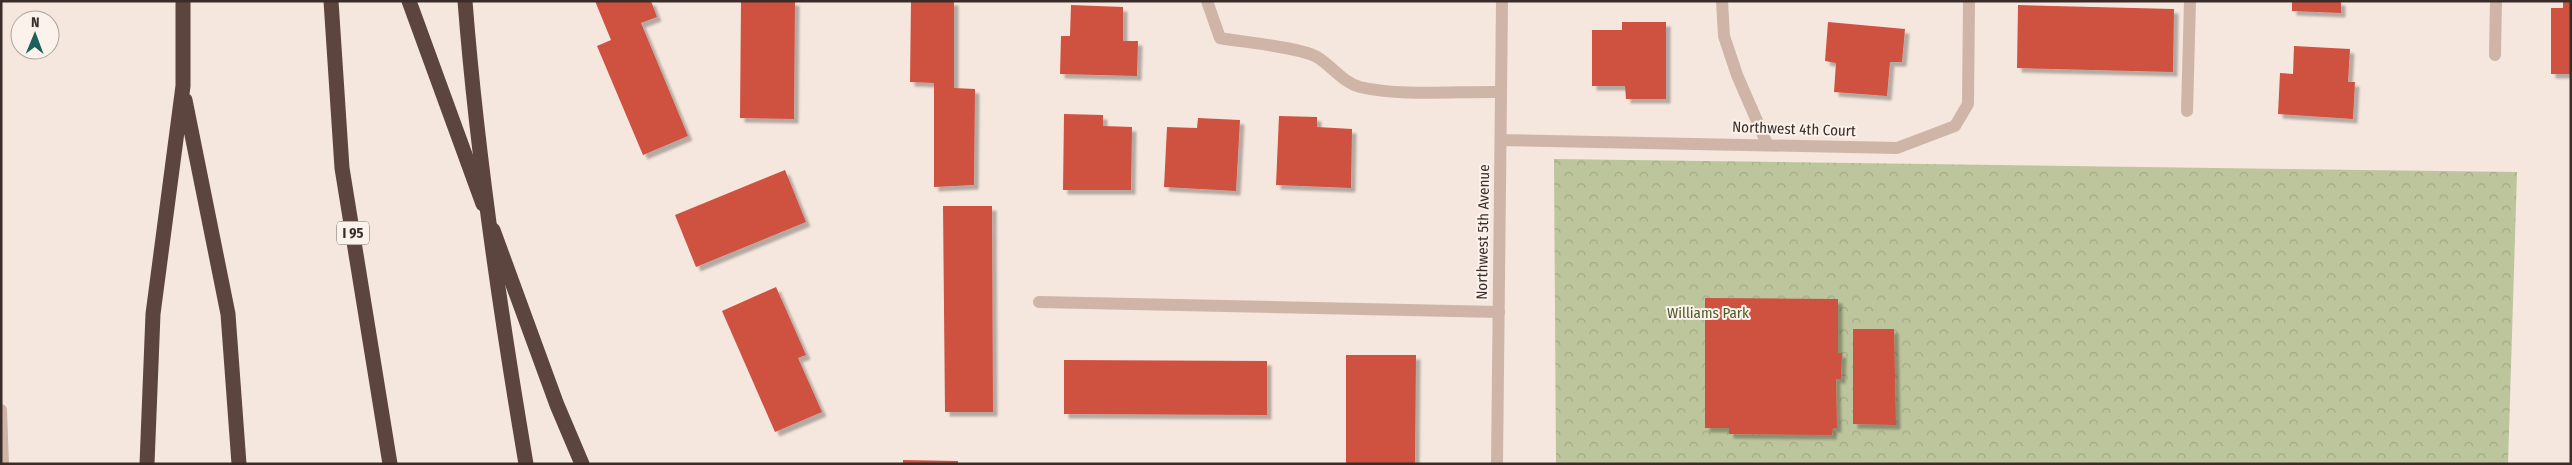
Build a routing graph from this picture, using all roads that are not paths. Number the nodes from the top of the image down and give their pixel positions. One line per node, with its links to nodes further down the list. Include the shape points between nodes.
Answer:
1 (183, 1): 12 (highway)
2 (331, 1): 23 (highway, I 95, via 342,168)
3 (410, 1): 25 (highway, via 550,387)
4 (465, 1): 24 (highway, bridge, via 497,276)
5 (1207, 1): 13 (street, via 1220,38 1316,56 1336,74 1358,87 1385,91)
6 (1502, 1): 13 (street, Northwest 5th Avenue)
7 (1722, 1): 16 (street, via 1724,36 1737,76)
8 (1969, 1): 16 (street, Northwest 4th Court, via 1968,104 1955,126 1897,148)
9 (2190, 1): 14 (street)
10 (2496, 1): 11 (street)
11 (2495, 55)
12 (183, 86): 21 (highway, via 153,314); 22 (highway, via 228,314)
13 (1501, 92): 15 (street, Northwest 5th Avenue)
14 (2186, 111)
15 (1501, 140): 16 (street, Northwest 4th Court); 18 (street, Northwest 5th Avenue)
16 (1767, 144)
17 (1039, 302): 18 (street)
18 (1499, 312): 26 (street, Northwest 5th Avenue)
19 (1, 410): 20 (street)
20 (3, 464)
21 (147, 464)
22 (239, 464)
23 (390, 464)
24 (526, 464)
25 (582, 464)
26 (1497, 464)

